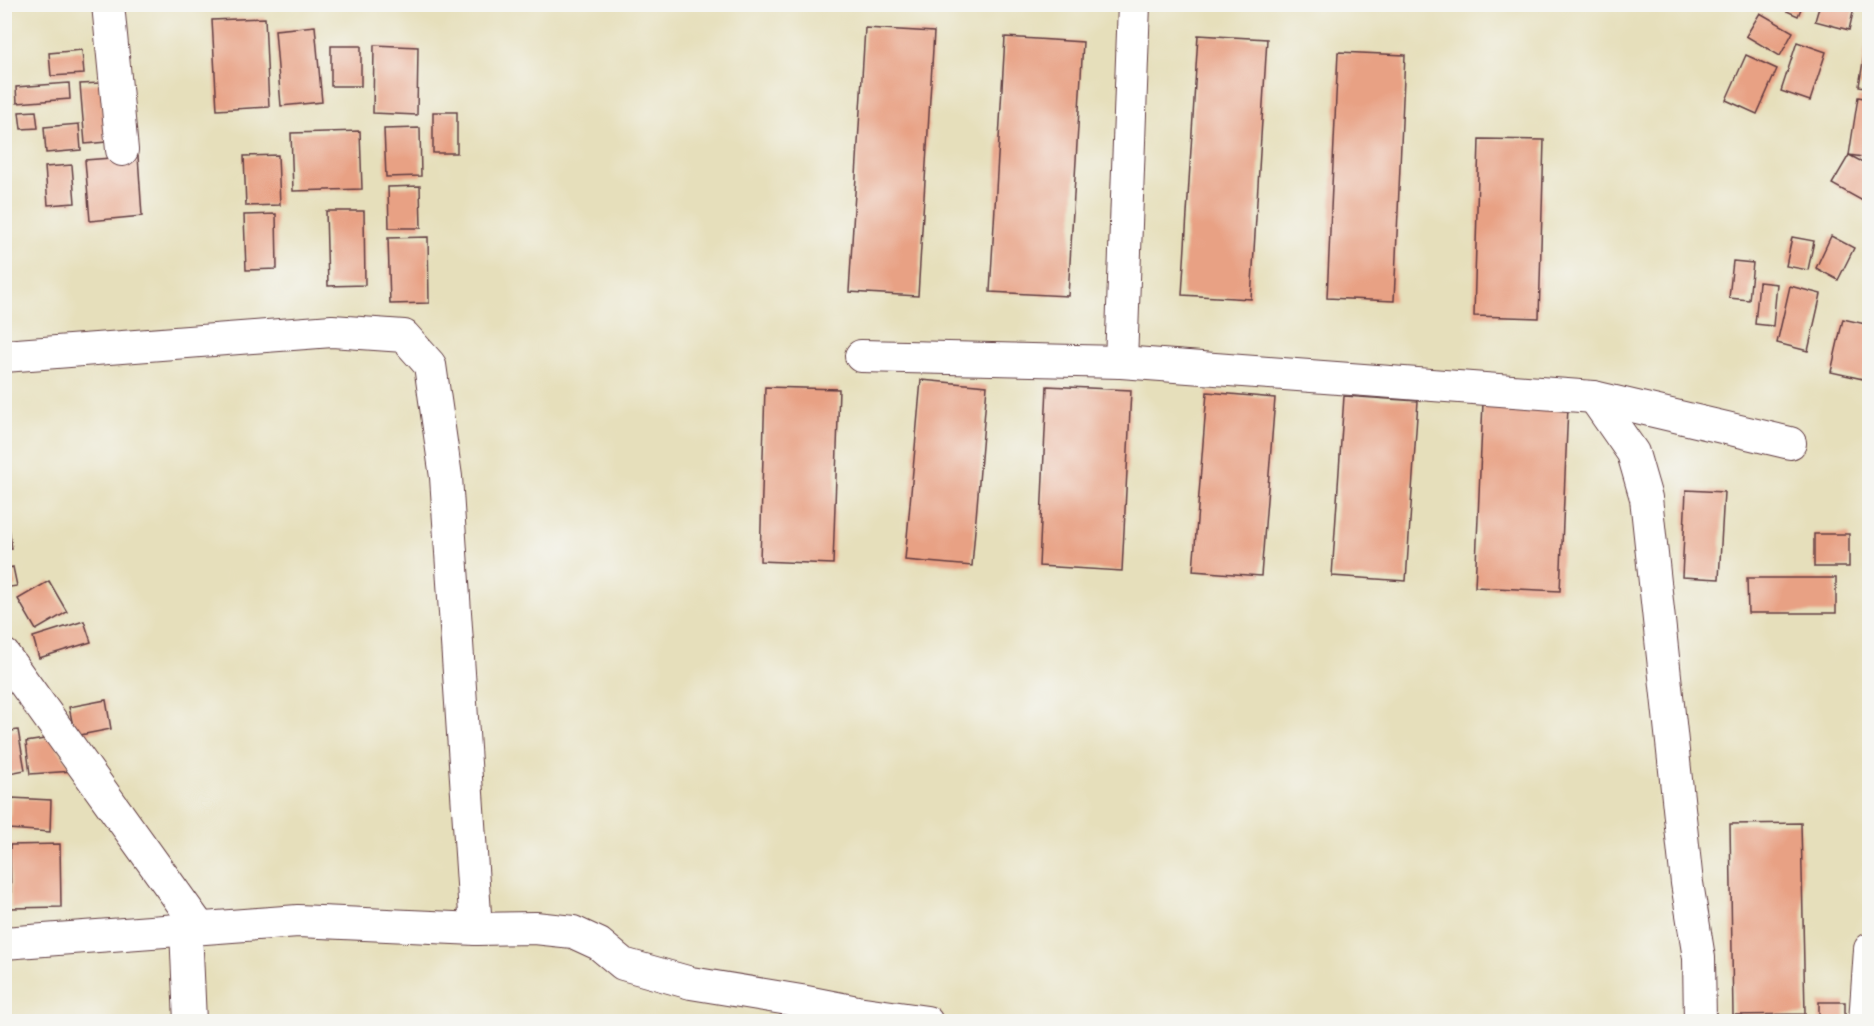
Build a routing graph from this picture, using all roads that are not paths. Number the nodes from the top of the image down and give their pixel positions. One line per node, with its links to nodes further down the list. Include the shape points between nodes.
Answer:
1 (108, 4): 3 (street)
2 (1134, 4): 6 (street)
3 (122, 150)
4 (4, 356): 11 (street, via 332,331 404,336 430,365 446,477)
5 (861, 356): 6 (street)
6 (1121, 362): 7 (street)
7 (1594, 397): 8 (street); 17 (street, via 1633,453 1646,498 1698,958)
8 (1790, 443)
9 (4, 655): 10 (street)
10 (193, 929): 11 (street, via 298,921); 12 (street); 15 (street)
11 (476, 929): 16 (street, via 573,932 600,944 623,964 691,983)
12 (4, 943)
13 (1869, 950): 14 (street)
14 (1869, 971): 18 (street)
15 (190, 1022)
16 (927, 1022)
17 (1700, 1022)
18 (1865, 1022)

